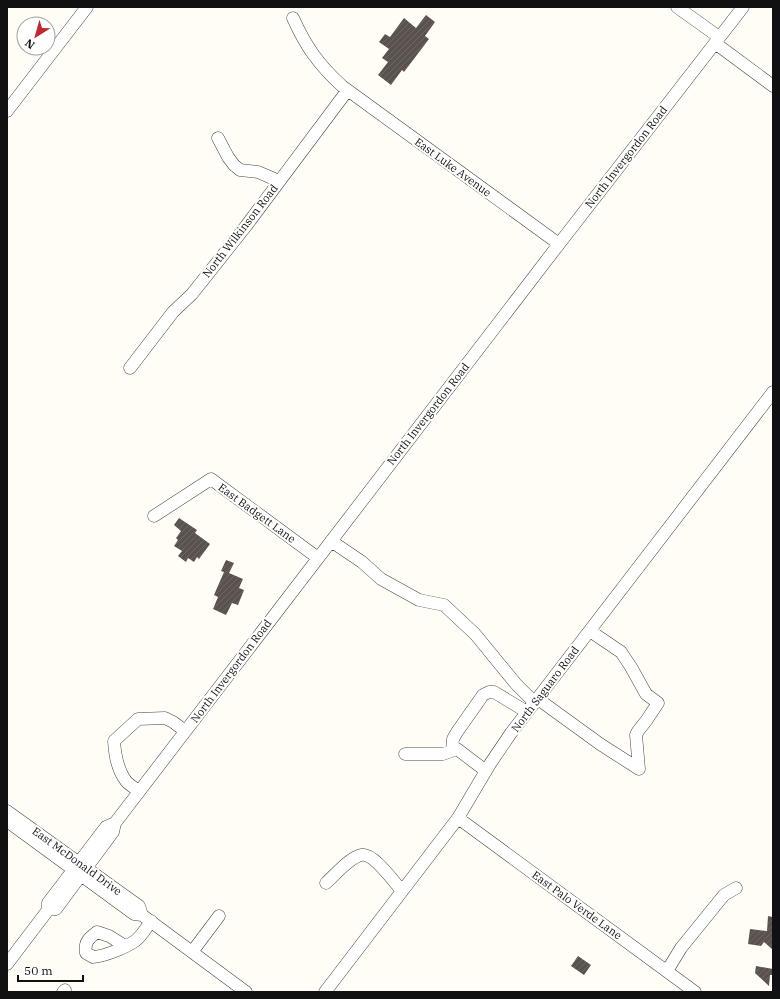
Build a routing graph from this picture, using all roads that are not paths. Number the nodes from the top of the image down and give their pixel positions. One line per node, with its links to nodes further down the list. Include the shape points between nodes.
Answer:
1 (87, 7): 8 (street)
2 (677, 7): 5 (street)
3 (743, 7): 5 (street, North Invergordon Road)
4 (293, 18): 7 (street, East Luke Avenue, via 302,39 315,58)
5 (717, 40): 6 (street); 11 (street, North Invergordon Road)
6 (773, 86)
7 (347, 91): 10 (street, North Wilkinson Road); 11 (street, East Luke Avenue)
8 (7, 112)
9 (218, 138): 10 (street, via 228,158 240,170 258,172)
10 (279, 181): 12 (street, North Wilkinson Road)
11 (559, 244): 15 (street, North Invergordon Road)
12 (130, 368)
13 (773, 392): 17 (street, North Saguaro Road)
14 (154, 516): 16 (street, East Badgett Lane, via 211,479)
15 (331, 541): 16 (street, North Invergordon Road); 18 (street, via 362,562 381,579 419,600 444,605 475,634)
16 (318, 558): 19 (street, North Invergordon Road)
17 (590, 631): 18 (street, North Saguaro Road); 18 (street, via 620,652 646,694 658,703 636,735 639,769)
18 (533, 705): 20 (street, via 494,692 483,695 453,739); 22 (street, North Saguaro Road)
19 (185, 731): 23 (street, North Invergordon Road); 23 (street, via 165,718 138,719 114,740 116,761 120,771 126,782)
20 (452, 750): 21 (street, via 443,754); 22 (street, via 457,749)
21 (405, 754)
22 (486, 771): 25 (street, North Saguaro Road)
23 (139, 792): 27 (street, North Invergordon Road, via 115,823 113,832)
24 (7, 810): 27 (street, East McDonald Drive)
25 (458, 818): 30 (street, North Saguaro Road); 36 (street, East Palo Verde Lane)
26 (7, 821): 27 (street, East McDonald Drive)
27 (80, 868): 32 (street, East McDonald Drive, via 134,914); 35 (street, North Invergordon Road, via 48,903 48,910)
28 (326, 883): 30 (street, via 352,860 366,855 377,862)
29 (736, 888): 36 (street, via 724,895 681,948)
30 (402, 891): 38 (street, North Saguaro Road)
31 (219, 916): 34 (street)
32 (147, 918): 33 (street, via 140,936); 34 (street, East McDonald Drive)
33 (125, 946)
34 (192, 952): 37 (street, East McDonald Drive)
35 (7, 964)
36 (667, 971): 39 (street, East Palo Verde Lane)
37 (246, 992)
38 (325, 992)
39 (695, 992)

